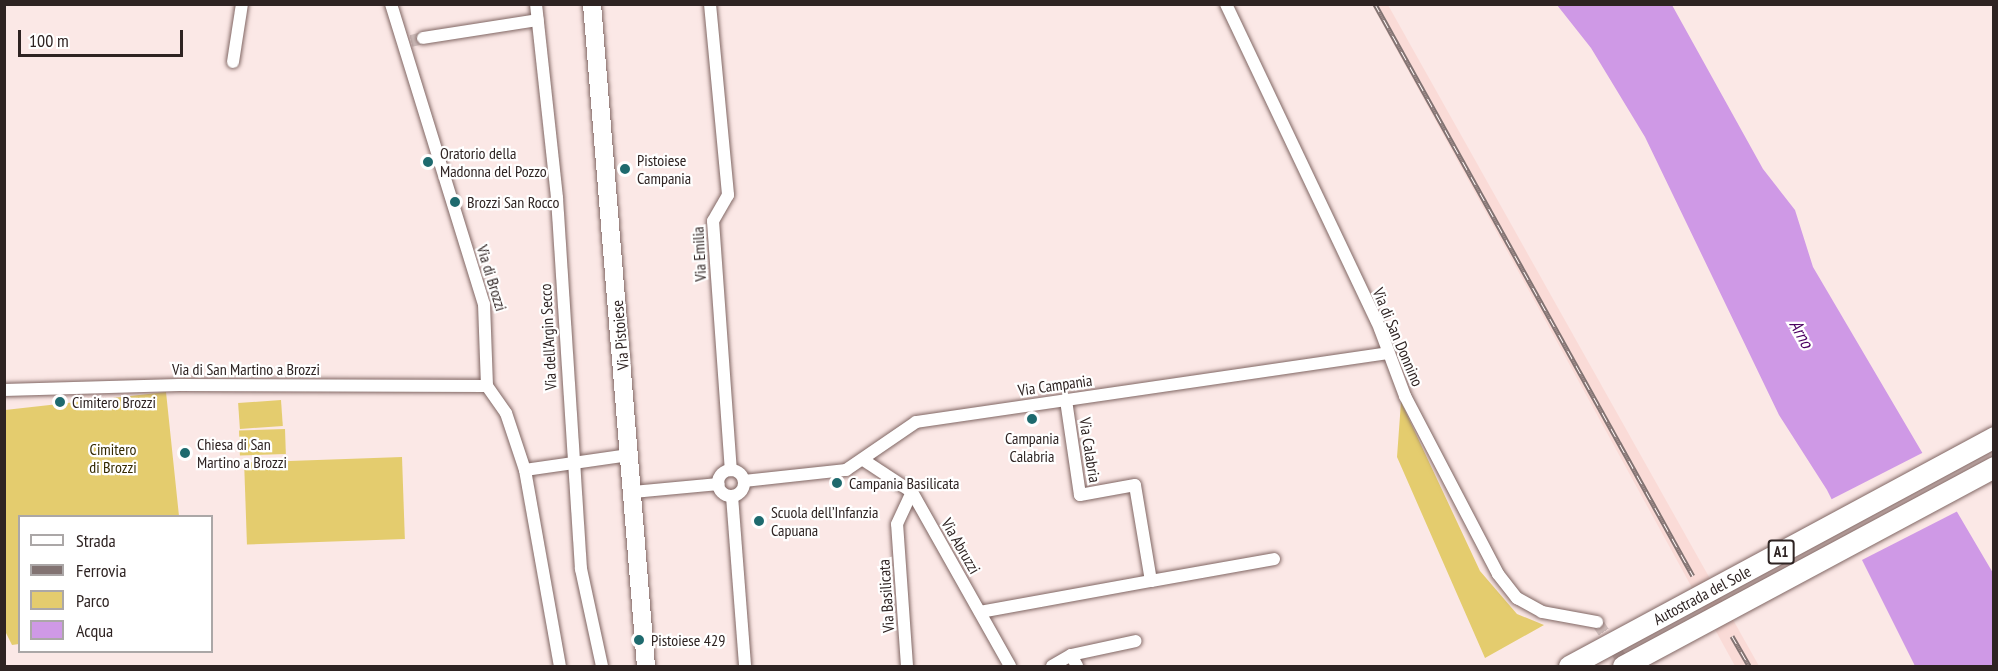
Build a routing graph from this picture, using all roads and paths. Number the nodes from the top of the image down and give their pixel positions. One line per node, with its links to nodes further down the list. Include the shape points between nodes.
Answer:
1 (242, 4): 10 (street)
2 (391, 4): 9 (street, Via di Brozzi)
3 (536, 4): 8 (street, Via dell'Argin Secco)
4 (592, 4): 16 (main road, Via Pistoiese)
5 (602, 4): 24 (main road, Via Pistoiese)
6 (711, 4): 21 (street, Via Emilia, via 728,195 713,221)
7 (1226, 4): 11 (street, Via di San Donnino)
8 (538, 20): 9 (street); 18 (street, Via dell'Argin Secco, via 557,198)
9 (413, 41): 12 (street, Via di Brozzi, via 487,315)
10 (233, 62)
11 (1387, 353): 14 (street, Via Campania); 30 (street, Via di San Donnino, via 1449,482 1510,590 1542,612)
12 (487, 386): 13 (street, Via di San Martino a Brozzi, via 178,385); 20 (street, via 506,413)
13 (4, 390)
14 (1066, 400): 17 (street, Via Campania, via 916,422); 28 (street, Via Calabria, via 1080,495 1135,485)
15 (1994, 437): 41 (highway, Autostrada del Sole / A1, bridge)
16 (629, 455): 18 (street); 24 (main road, Via Pistoiese)
17 (865, 461): 22 (street, Via Campania, via 837,472); 25 (street, Via Abruzzi)
18 (572, 463): 20 (street); 34 (street, Via dell'Argin Secco, via 581,569)
19 (1994, 467): 42 (highway, Autostrada del Sole / A1, bridge)
20 (525, 470): 33 (street)
21 (731, 470): 22 (street); 23 (street)
22 (744, 482): 26 (street)
23 (719, 484): 24 (street); 26 (street)
24 (638, 491): 35 (main road, Via Pistoiese); 36 (main road, Via Pistoiese)
25 (912, 492): 29 (street, Via Abruzzi); 38 (street, Via Basilicata, via 897,524)
26 (732, 496): 37 (street)
27 (1274, 559): 28 (street)
28 (1151, 581): 29 (street)
29 (980, 612): 39 (street, Via Abruzzi)
30 (1598, 622)
31 (1136, 641): 32 (street)
32 (1074, 661): 40 (street)
33 (560, 666)
34 (602, 666)
35 (646, 666)
36 (656, 666)
37 (745, 666)
38 (907, 666)
39 (1010, 666)
40 (1052, 666)
41 (1569, 666)
42 (1623, 666)

